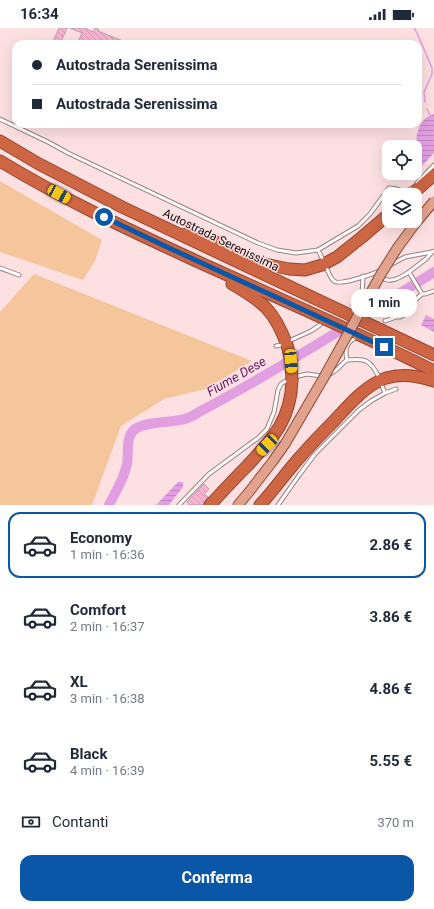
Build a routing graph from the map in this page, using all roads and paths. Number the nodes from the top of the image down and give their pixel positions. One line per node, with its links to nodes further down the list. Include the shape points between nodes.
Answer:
1 (0, 119): 2 (lane)
2 (12, 125)
3 (19, 128): 13 (lane, via 258,243 296,253)
4 (0, 141): 11 (highway, Autostrada Serenissima, via 80,186)
5 (0, 161): 12 (highway, via 70,200)
6 (434, 165): 13 (lane, via 406,191 389,188 358,226)
7 (434, 175): 8 (highway)
8 (419, 188)
9 (434, 201): 39 (main road, bridge, via 398,247 381,274 285,444)
10 (382, 220): 11 (highway, via 337,256 322,265 304,270 265,264 206,237)
11 (175, 232): 24 (highway, Autostrada Serenissima)
12 (167, 247): 27 (highway, via 338,326); 28 (highway, via 188,261 225,279 266,307 281,330)
13 (318, 250): 15 (lane)
14 (433, 252): 18 (lane); 19 (lane, via 405,257)
15 (323, 260)
16 (326, 267): 21 (lane, via 331,278 337,283)
17 (0, 268): 20 (lane)
18 (409, 272): 19 (lane, via 394,280 384,280); 23 (lane)
19 (375, 273): 21 (lane)
20 (19, 275)
21 (364, 276): 24 (lane, via 362,297)
22 (434, 291): 23 (lane, via 425,294)
23 (421, 292): 25 (lane, via 404,315)
24 (351, 310): 29 (highway, Autostrada Serenissima, via 369,325)
25 (385, 321)
26 (320, 326): 28 (lane)
27 (355, 337): 30 (lane, via 347,348); 31 (highway)
28 (283, 344): 38 (highway, bridge, via 291,361 292,380 285,416 267,445)
29 (434, 356)
30 (347, 360): 32 (lane, via 355,359 370,363); 37 (lane, via 330,375 307,374 281,384 267,429 209,474)
31 (434, 371)
32 (379, 377)
33 (434, 381): 40 (highway, via 402,375 386,378 366,390 301,456)
34 (382, 386): 36 (lane)
35 (396, 389): 36 (lane)
36 (385, 393): 41 (lane, via 359,410 315,454)
37 (179, 505)
38 (210, 505)
39 (238, 505)
40 (260, 505)
41 (278, 505)

